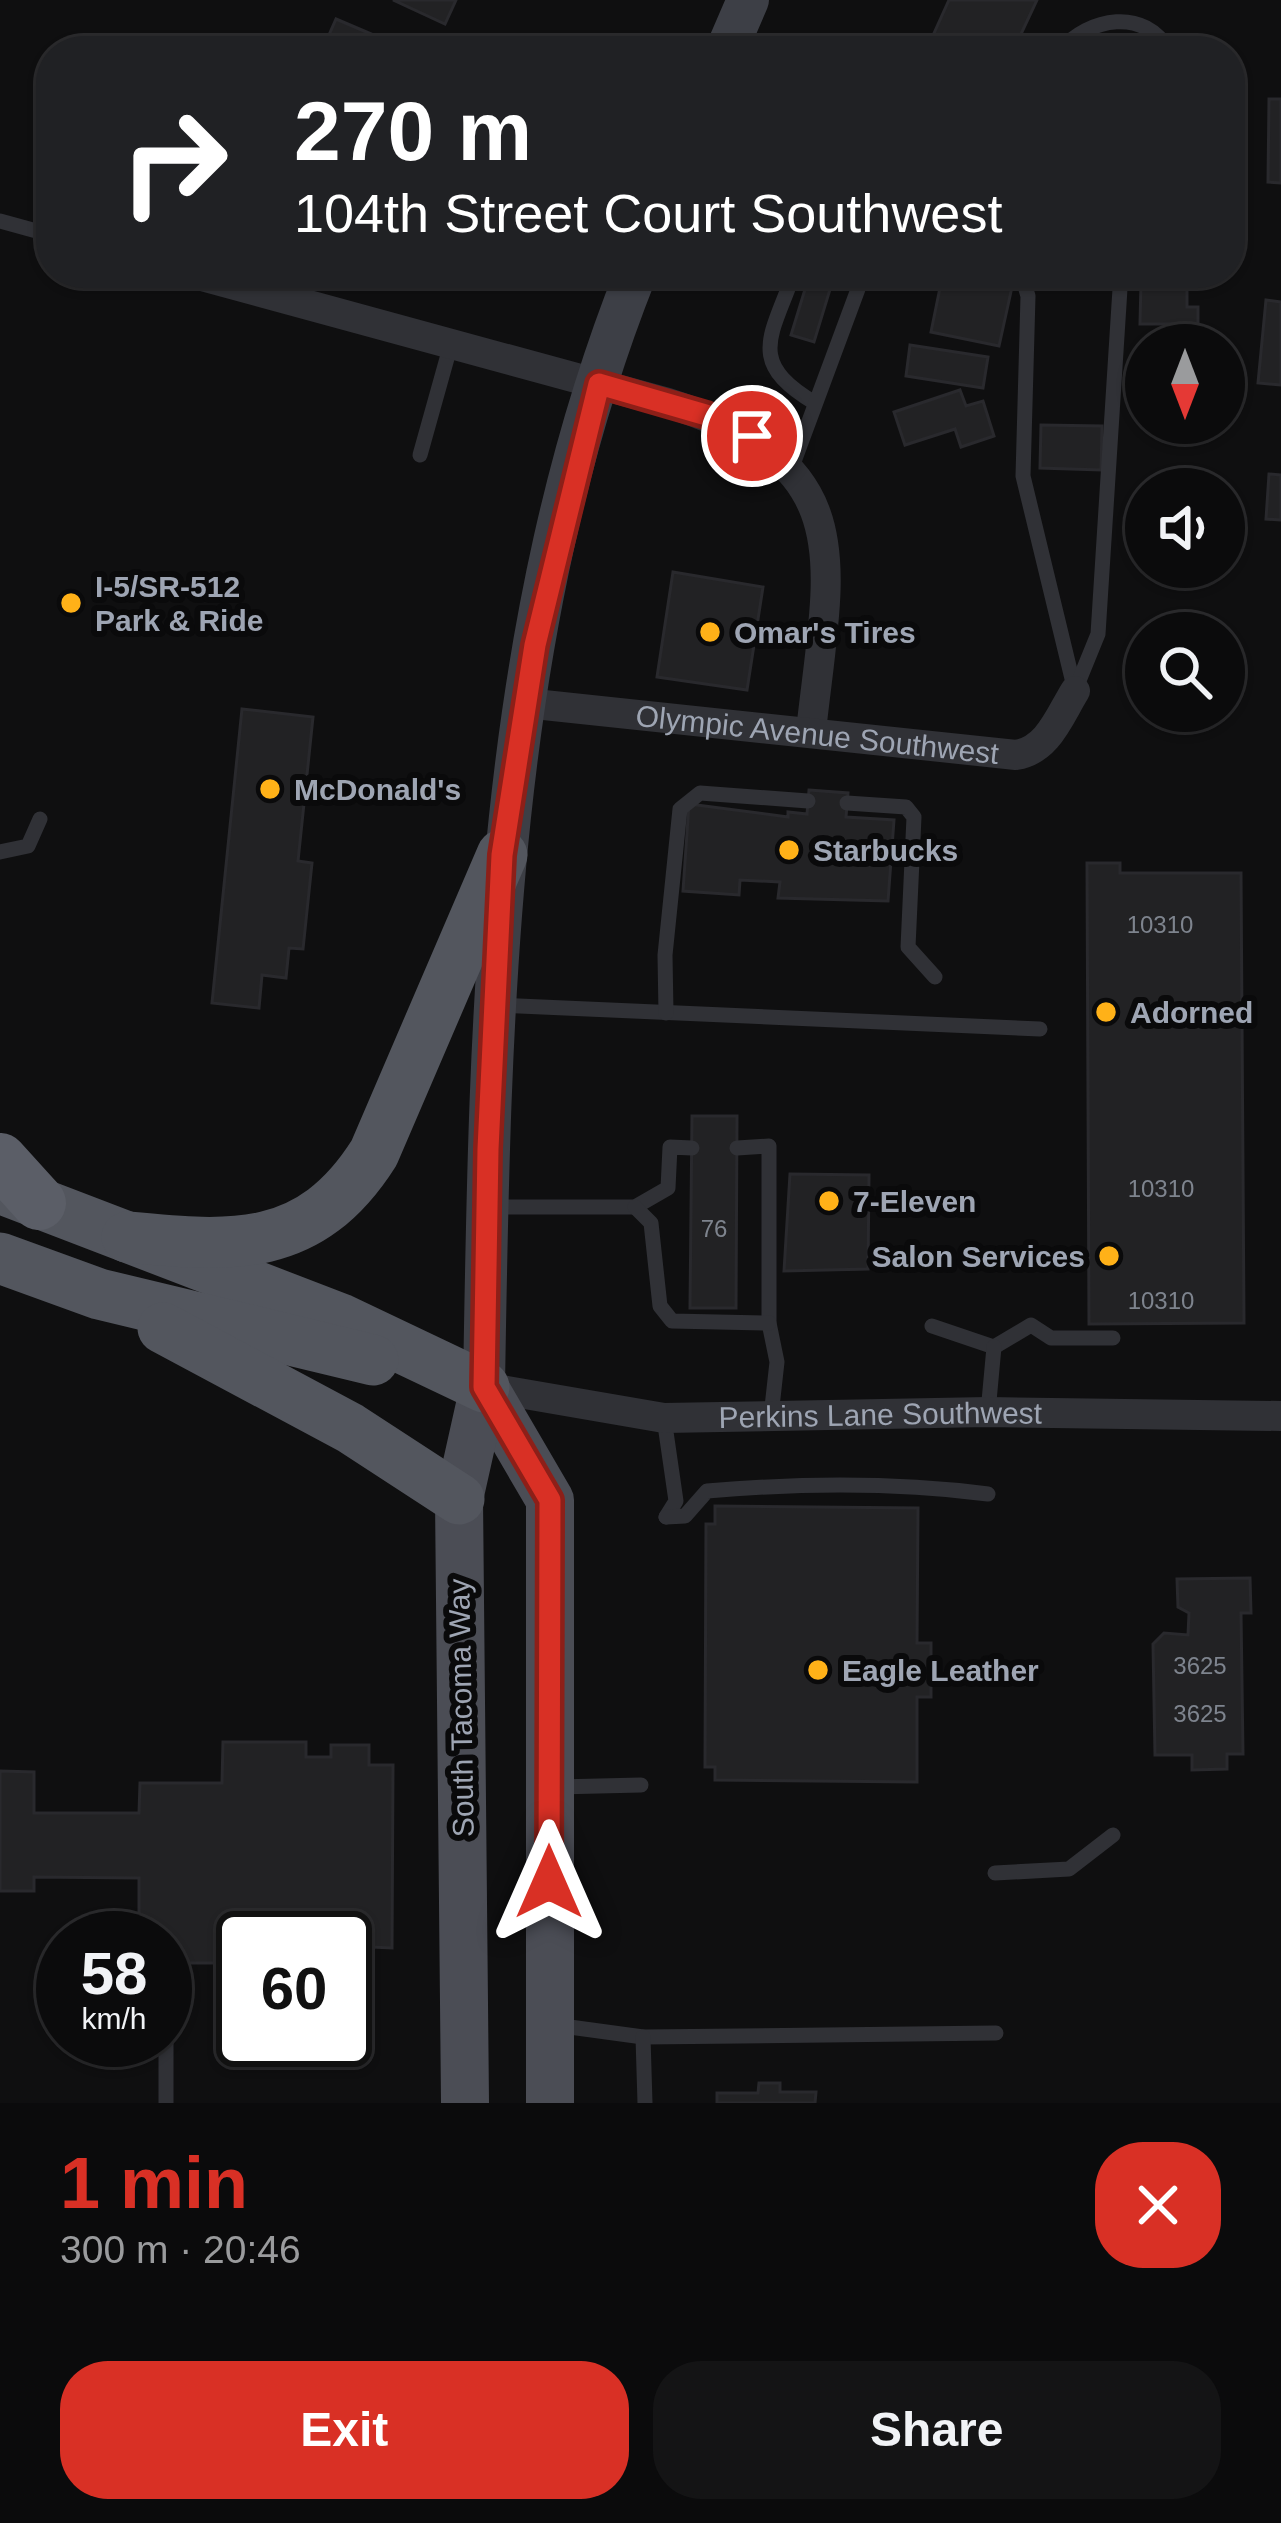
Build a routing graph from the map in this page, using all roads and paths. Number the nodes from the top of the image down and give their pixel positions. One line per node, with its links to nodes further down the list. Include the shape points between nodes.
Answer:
1 (748, 0): 2 (main road)
2 (732, 36)
3 (1078, 36): 4 (lane, via 1092,24 1118,21)
4 (1161, 36)
5 (0, 221): 6 (lane)
6 (36, 231)
7 (246, 288): 13 (street)
8 (631, 288): 14 (main road, South Tacoma Way)
9 (789, 288): 15 (lane, via 767,347 773,372)
10 (858, 288): 15 (lane)
11 (1026, 288): 18 (lane, via 1023,476)
12 (1120, 288): 18 (lane, via 1098,634)
13 (451, 344): 14 (street); 16 (lane)
14 (599, 384): 17 (street, via 723,422); 19 (main road, South Tacoma Way)
15 (815, 403): 17 (lane)
16 (420, 455)
17 (792, 467): 20 (street, via 815,503 824,548)
18 (1075, 691): 20 (street, Olympic Avenue Southwest, via 1042,744 1016,755)
19 (525, 703): 20 (street, Olympic Avenue Southwest); 25 (main road, South Tacoma Way)
20 (811, 730)
21 (808, 801): 28 (lane, via 700,793 686,799 665,955)
22 (847, 803): 26 (lane, via 906,807 914,817 908,947)
23 (40, 819): 24 (lane, via 28,846)
24 (0, 852)
25 (502, 855): 27 (main road, South Tacoma Way); 36 (highway, via 374,1154 349,1193 296,1227 223,1246)
26 (935, 977)
27 (495, 1005): 28 (lane); 34 (main road, South Tacoma Way)
28 (666, 1013): 29 (lane)
29 (1040, 1029)
30 (692, 1148): 35 (lane, via 670,1147 668,1188)
31 (737, 1148): 39 (lane, via 769,1146)
32 (0, 1160): 33 (highway)
33 (20, 1195): 36 (highway)
34 (487, 1208): 35 (lane); 43 (main road, South Tacoma Way)
35 (634, 1208): 39 (lane, via 651,1223 660,1306 672,1322)
36 (127, 1237): 43 (highway, via 340,1319)
37 (0, 1258): 38 (highway)
38 (99, 1294): 43 (highway); 49 (highway, via 350,1428)
39 (769, 1323): 47 (lane, via 777,1362)
40 (932, 1326): 42 (lane)
41 (1113, 1338): 42 (lane, via 1052,1338 1031,1325)
42 (994, 1347): 44 (lane)
43 (484, 1387): 46 (street, Perkins Lane Southwest); 49 (main road, South Tacoma Way); 51 (main road, via 550,1500)
44 (988, 1412): 45 (street, Perkins Lane Southwest); 47 (street, Perkins Lane Southwest)
45 (1281, 1416)
46 (664, 1418): 47 (street, Perkins Lane Southwest); 48 (lane, via 676,1501 666,1517 685,1516 707,1491 780,1484)
47 (771, 1418)
48 (988, 1494)
49 (459, 1499): 59 (main road, South Tacoma Way)
50 (641, 1785): 51 (lane)
51 (548, 1788): 54 (main road)
52 (1113, 1835): 53 (lane, via 1069,1869)
53 (995, 1873)
54 (550, 2025): 56 (lane); 60 (main road)
55 (996, 2032): 56 (lane)
56 (643, 2037): 61 (lane)
57 (166, 2067): 58 (lane)
58 (166, 2103)
59 (465, 2103)
60 (550, 2103)
61 (645, 2103)

